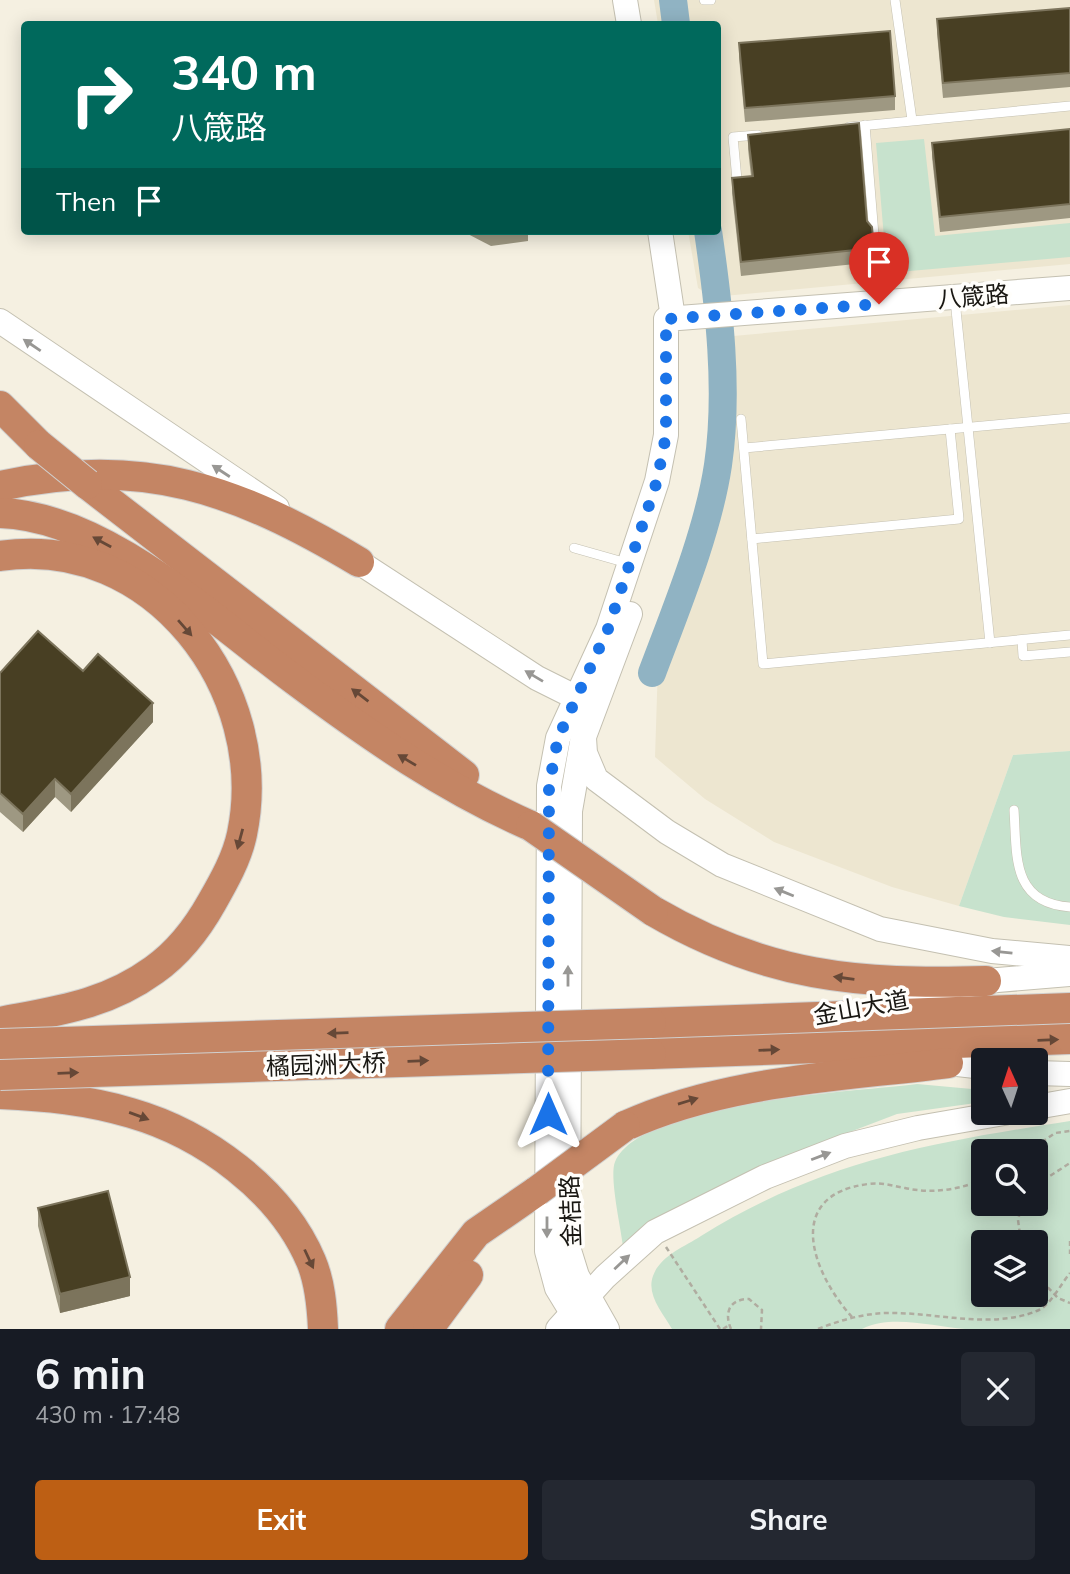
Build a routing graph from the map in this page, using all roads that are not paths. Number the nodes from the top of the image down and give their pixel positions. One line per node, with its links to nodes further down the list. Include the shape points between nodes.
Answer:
1 (625, 0): 5 (main road)
2 (704, 0): 3 (lane)
3 (711, 0)
4 (895, 0): 7 (lane)
5 (628, 21)
6 (1070, 106): 7 (lane)
7 (912, 120): 8 (lane)
8 (865, 125): 9 (lane); 13 (lane)
9 (838, 127)
10 (772, 134): 11 (lane, via 733,137)
11 (737, 180)
12 (661, 235): 16 (main road)
13 (874, 235)
14 (1070, 288): 15 (main road, 八箴路)
15 (955, 298): 16 (main road, 八箴路); 22 (lane)
16 (680, 318): 32 (main road, via 657,481); 38 (main road, 金桔路, via 682,405 674,480 611,670)
17 (0, 321): 31 (main road, one-way to 17)
18 (0, 406): 24 (highway)
19 (0, 416): 24 (highway)
20 (1070, 418): 22 (lane)
21 (741, 419): 25 (lane)
22 (968, 427): 23 (lane); 35 (lane)
23 (950, 429): 25 (lane); 28 (lane, via 959,519)
24 (38, 445): 40 (highway, one-way to 24, bridge)
25 (744, 448): 28 (lane)
26 (0, 486): 31 (highway, via 84,474 179,482 297,525)
27 (0, 513): 40 (highway, one-way to 27, via 393,752 101,540 56,522)
28 (752, 539): 35 (lane, via 763,664)
29 (575, 548): 32 (lane)
30 (0, 556): 47 (highway, one-way to 47, via 50,553 85,560 143,588 166,606 217,672 234,714 247,785 242,835 234,859 208,910 177,949 156,969 95,1003)
31 (359, 562): 37 (main road, one-way to 31, via 537,678)
32 (631, 564): 37 (main road)
33 (1070, 635): 34 (lane)
34 (1022, 640): 35 (lane); 36 (lane, via 1023,656)
35 (990, 643)
36 (1070, 652)
37 (577, 698): 38 (main road, via 582,708); 63 (main road, one-way to 63, via 553,755 548,841 547,1251 557,1288)
38 (582, 742): 42 (main road, one-way to 38, via 992,951 880,929 743,876 667,832 604,786 591,769); 63 (main road, 金桔路, one-way to 38, via 577,1276 568,1247 568,832)
39 (1014, 810): 41 (lane, via 1018,863 1026,888 1050,904)
40 (531, 826): 44 (highway, one-way to 40, bridge, via 903,984 844,979 736,952 653,911)
41 (1070, 907)
42 (1070, 958)
43 (1070, 974): 44 (main road, 金山大道)
44 (986, 981): 46 (main road, 金山大道, via 858,1012)
45 (1070, 1008): 46 (highway)
46 (807, 1017): 48 (highway, 金山大道)
47 (0, 1022)
48 (651, 1023): 50 (highway, 橘园洲大桥, one-way to 50, bridge)
49 (1070, 1040): 51 (highway, one-way to 49)
50 (0, 1044)
51 (809, 1048): 52 (highway, 金山大道, one-way to 51); 53 (main road, 金山大道)
52 (651, 1054): 57 (highway, 橘园洲大桥, one-way to 52, bridge)
53 (948, 1063): 54 (main road, 金山大道); 62 (highway, one-way to 53, bridge, via 625,1126 661,1109 717,1093)
54 (971, 1066)
55 (1048, 1073): 56 (main road)
56 (1070, 1074)
57 (0, 1075)
58 (0, 1094): 64 (highway, one-way to 64, via 83,1101 134,1113 190,1137 219,1156 278,1210 296,1234 318,1284)
59 (1070, 1101): 60 (main road)
60 (1048, 1105)
61 (971, 1119): 63 (main road, one-way to 61, via 655,1232 765,1177 845,1146)
62 (537, 1191): 65 (highway, via 476,1233); 66 (highway)
63 (575, 1317): 67 (main road, 金桔路)
64 (323, 1329)
65 (400, 1329)
66 (428, 1329)
67 (607, 1329)

